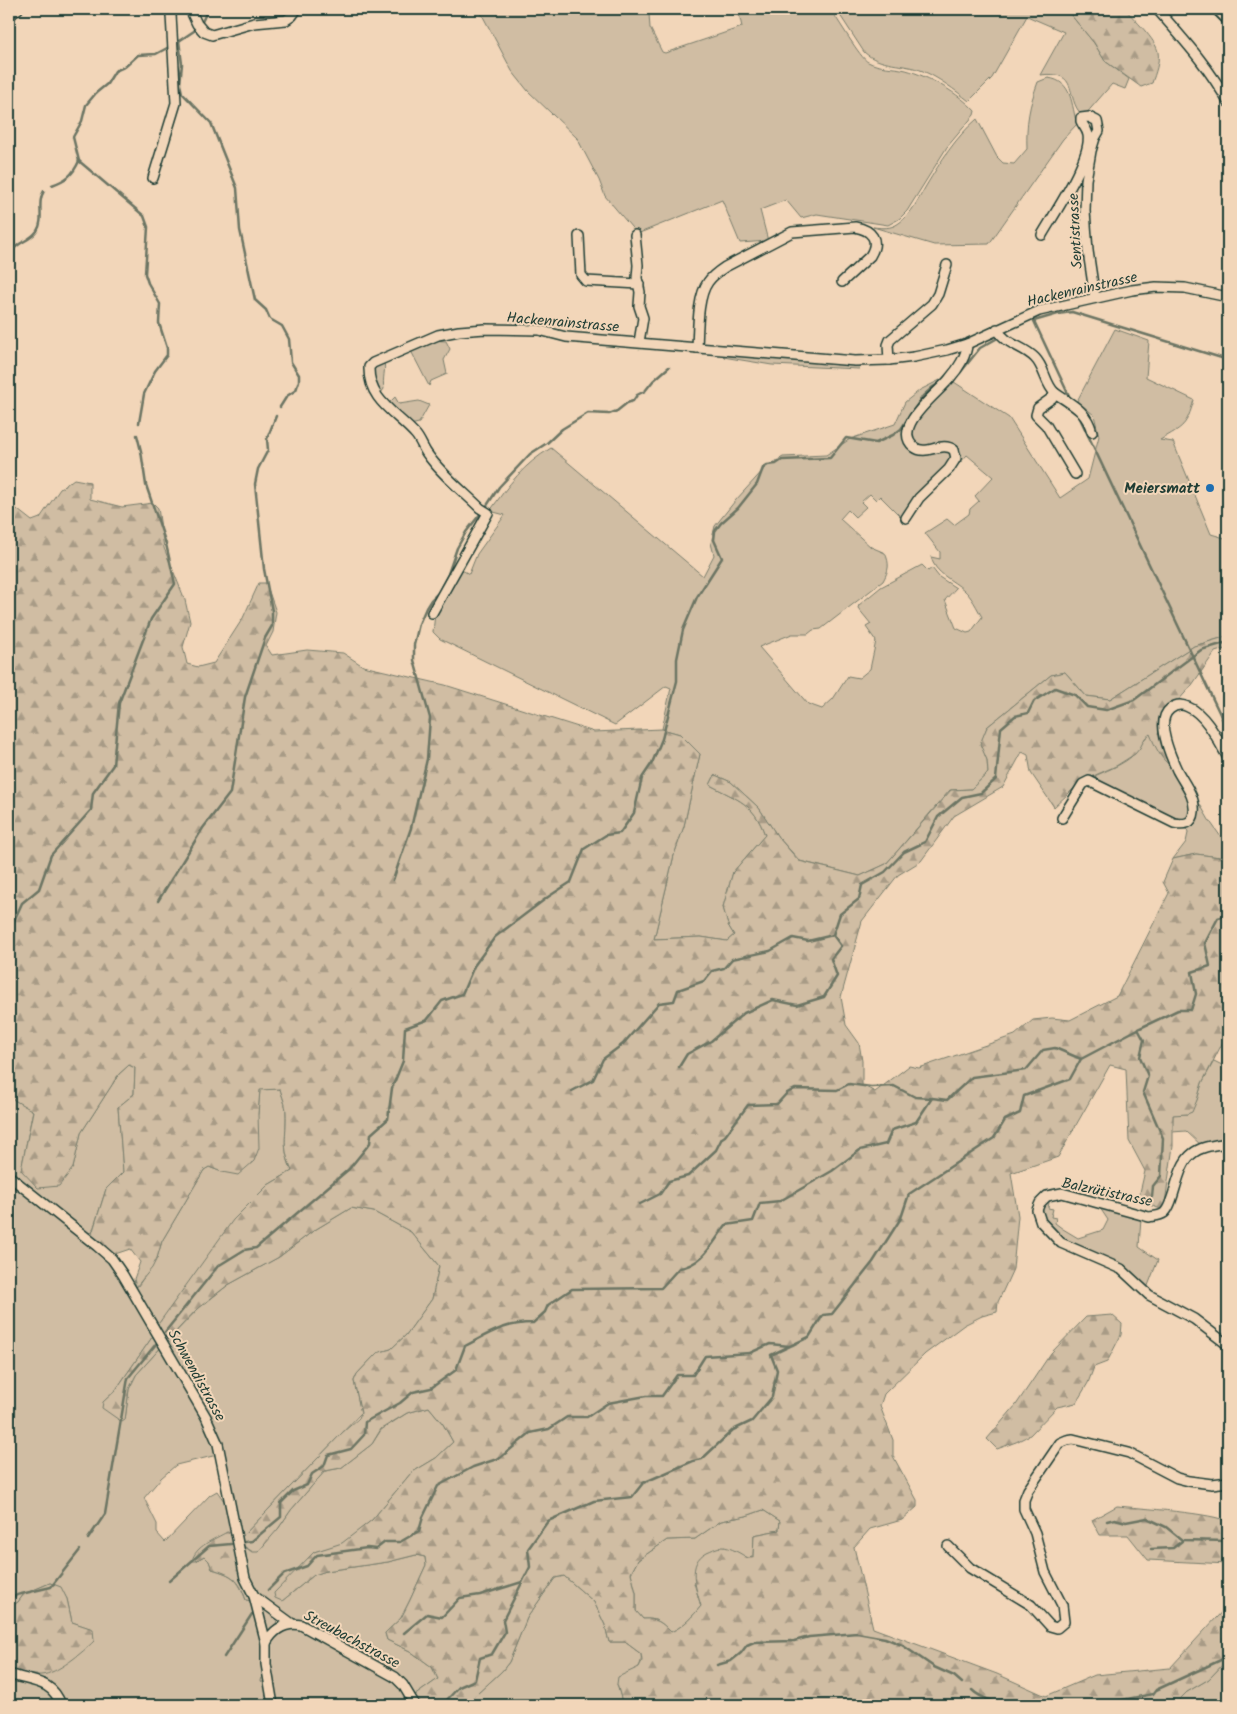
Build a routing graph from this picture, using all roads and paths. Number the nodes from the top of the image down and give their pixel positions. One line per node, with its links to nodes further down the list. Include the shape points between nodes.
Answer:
1 (18, 9): 7 (street)
2 (173, 9): 10 (street, via 176,104)
3 (190, 9): 4 (street, via 197,24 212,35 254,23 286,20)
4 (297, 9)
5 (1158, 9): 9 (street, via 1200,58)
6 (1218, 9): 8 (main road)
7 (9, 16)
8 (1228, 19)
9 (1228, 102)
10 (152, 178)
11 (635, 235): 16 (street)
12 (1042, 235): 18 (street, Sentistrasse, via 1072,184 1086,150 1088,137 1081,118 1093,118 1099,131 1091,151 1085,211)
13 (578, 236): 16 (street, via 581,275 586,281)
14 (947, 265): 23 (street, via 932,304 890,340)
15 (842, 282): 22 (street, via 873,252 874,238 870,232 855,227 792,232 726,267 707,283 700,308)
16 (639, 284): 20 (street)
17 (1228, 297): 18 (street, Hackenrainstrasse, via 1185,288 1156,287)
18 (1095, 298): 19 (street, Hackenrainstrasse, via 1039,311)
19 (997, 329): 21 (street, Hackenrainstrasse); 24 (street, via 1004,340 1036,358)
20 (640, 342): 22 (street, Hackenrainstrasse); 28 (street, Hackenrainstrasse, via 566,336 539,330 459,331 438,336 369,366 374,391 387,409 417,435 439,468 488,513)
21 (967, 344): 23 (street, Hackenrainstrasse); 27 (street, via 954,374 919,409 908,430 911,444 916,448 923,451 950,446 956,458 919,498)
22 (697, 348): 23 (street, Hackenrainstrasse, via 855,361)
23 (889, 360)
24 (1055, 393): 25 (street, via 1085,415); 26 (street, via 1040,405 1036,414)
25 (1092, 432)
26 (1075, 474)
27 (906, 518)
28 (432, 613)
29 (1228, 758): 30 (street, via 1194,709 1180,705 1172,707 1163,718 1163,726 1176,769 1194,804 1190,822 1174,823 1089,781 1083,784)
30 (1062, 818)
31 (1228, 1143): 33 (street, Balzrütistrasse, via 1199,1149 1190,1155 1165,1212 1157,1216 1149,1217 1062,1193 1047,1196 1037,1210 1041,1222 1061,1243 1121,1269 1149,1295 1194,1319)
32 (9, 1176): 36 (street, Schwendistrasse, via 112,1259 128,1282 206,1417 218,1444 245,1578)
33 (1228, 1345)
34 (1228, 1482): 35 (street, via 1189,1482 1166,1474 1129,1453 1073,1439 1060,1443 1024,1500 1024,1509 1035,1533 1045,1572 1062,1605 1064,1622 1057,1628 1050,1626 1031,1605 970,1568)
35 (948, 1546)
36 (254, 1596): 37 (street, Streubachstrasse); 38 (street, Schwendistrasse)
37 (292, 1623): 38 (street, Streubachstrasse, via 272,1633); 42 (street, Streubachstrasse, via 396,1677)
38 (266, 1643): 41 (street, Schwendistrasse)
39 (9, 1674): 40 (street, via 50,1687)
40 (60, 1705)
41 (272, 1705)
42 (415, 1705)

